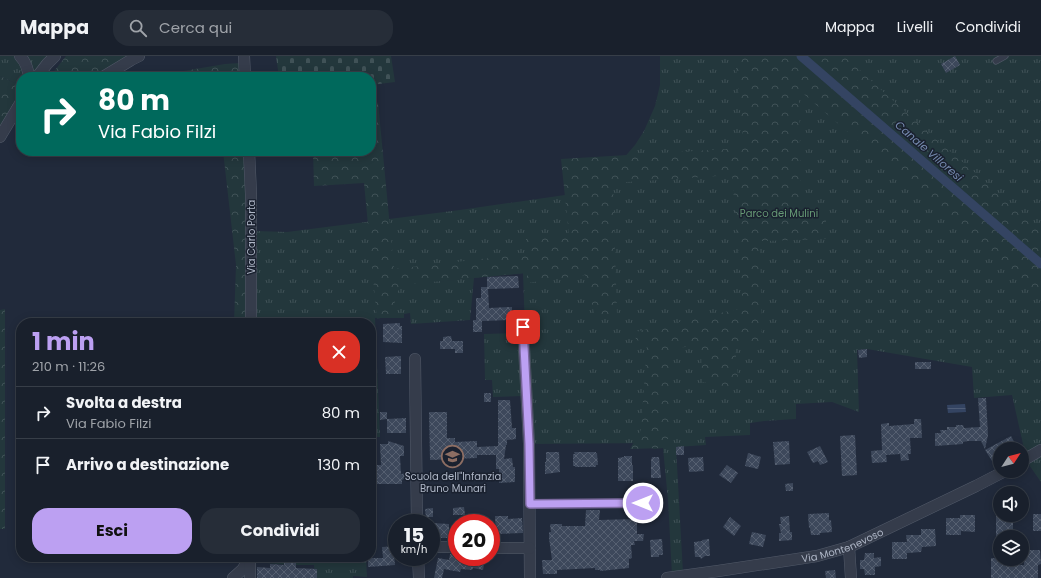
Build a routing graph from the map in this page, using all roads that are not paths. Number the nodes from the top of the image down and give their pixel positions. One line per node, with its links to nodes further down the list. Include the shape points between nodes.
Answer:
1 (20, 56): 7 (street)
2 (55, 56): 8 (street)
3 (139, 56): 9 (street)
4 (244, 56): 10 (street)
5 (1004, 56): 6 (lane)
6 (996, 61)
7 (28, 72)
8 (41, 72)
9 (111, 72)
10 (245, 72)
11 (16, 110): 12 (street)
12 (0, 137)
13 (249, 156): 14 (street, Via Carlo Porta)
14 (251, 318)
15 (523, 327): 21 (street)
16 (414, 359): 22 (street)
17 (1041, 450): 18 (street)
18 (1029, 458)
19 (993, 477): 23 (street, Via Montenevoso)
20 (643, 503): 21 (lane)
21 (530, 504): 25 (street)
22 (417, 514)
23 (849, 547): 33 (street, Via Montenevoso, via 817,556); 34 (street)
24 (500, 548): 25 (street)
25 (530, 548): 32 (street)
26 (247, 562): 29 (street, via 243,570)
27 (250, 562): 30 (street)
28 (418, 566): 31 (street)
29 (233, 578)
30 (250, 578)
31 (419, 578)
32 (530, 578)
33 (667, 578)
34 (851, 578)

